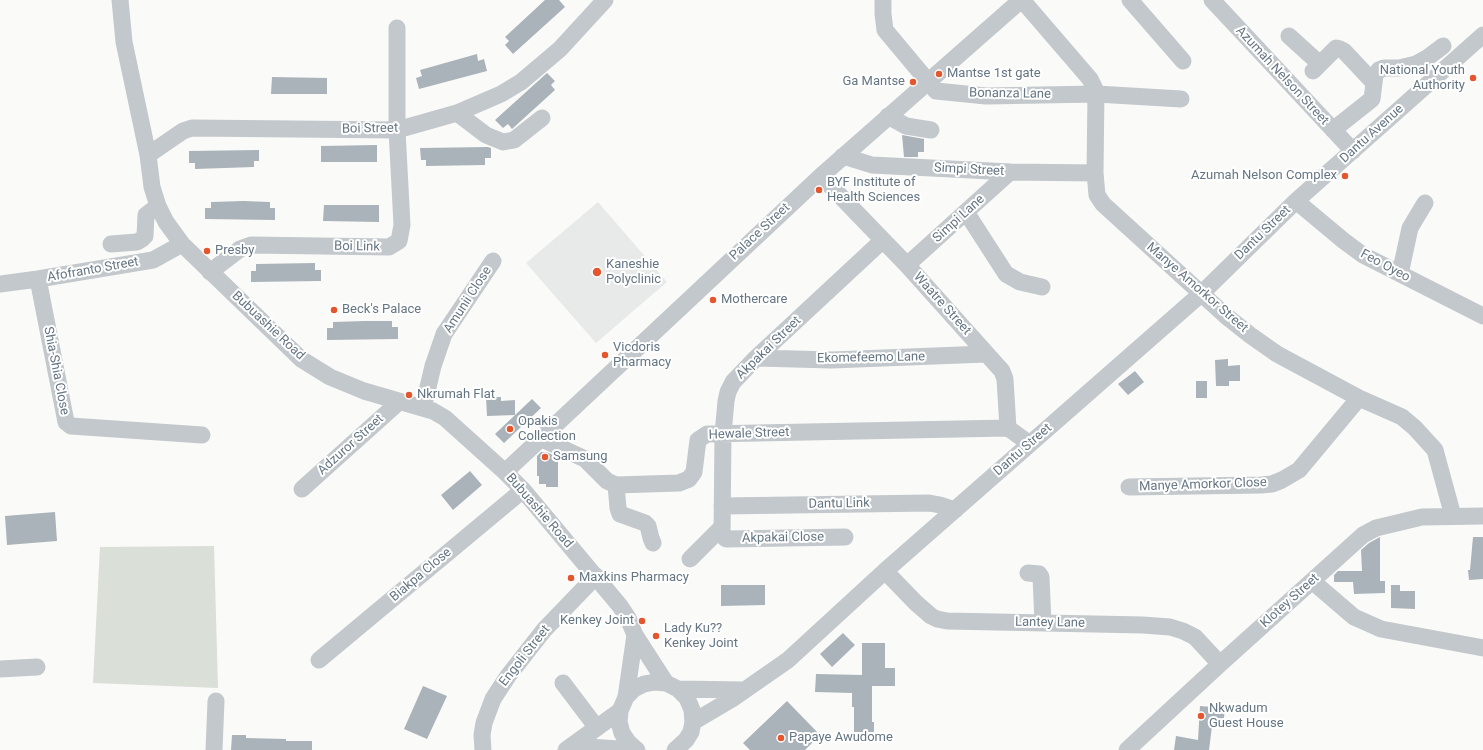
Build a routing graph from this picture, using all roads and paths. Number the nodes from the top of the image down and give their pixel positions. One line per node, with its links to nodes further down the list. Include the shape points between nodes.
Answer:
1 (120, 0): 23 (street, Bubuashie Road, via 124,42)
2 (605, 0): 16 (street, Boi Street, via 560,49 521,82 501,94)
3 (883, 0): 12 (street, Bonanza Lane, via 885,30)
4 (1130, 0): 11 (street)
5 (1212, 0): 21 (street, Azumah Nelson Street)
6 (1017, 1): 12 (street, Palace Street); 14 (street, Manye Amorkor Street, via 1090,79)
7 (397, 28): 19 (street, Boi Link)
8 (1483, 35): 22 (street, Dantu Avenue)
9 (1289, 36): 13 (street, via 1317,67 1336,48 1340,49)
10 (1443, 46): 13 (street, via 1416,64 1379,70)
11 (1183, 61)
12 (928, 81): 14 (street, Bonanza Lane, via 936,92 986,96); 17 (street, Palace Street)
13 (1374, 83): 21 (street, via 1372,99)
14 (1097, 94): 15 (street, Bonanza Lane); 26 (street, Manye Amorkor Street)
15 (1181, 99)
16 (456, 113): 18 (street, via 486,135 503,142 514,140); 19 (street, Boi Street)
17 (888, 116): 20 (street, via 906,126); 24 (street, Palace Street)
18 (542, 118)
19 (397, 130): 23 (street, Boi Street, via 192,128 183,131); 37 (street, Boi Link, via 402,225 399,241 389,247 250,245 240,249)
20 (931, 130)
21 (1333, 130): 22 (street, Azumah Nelson Street)
22 (1353, 151): 28 (street, Dantu Avenue)
23 (148, 155): 30 (street, Bubuashie Road, via 152,187)
24 (843, 156): 25 (street, Simpi Street, via 872,165); 27 (street, Palace Street)
25 (1010, 172): 26 (street, Simpi Street); 31 (street, Simpi Lane)
26 (1095, 173): 42 (street, Manye Amorkor Street, via 1097,195 1103,204)
27 (821, 176): 32 (street, Waatre Street); 52 (street, Palace Street)
28 (1296, 201): 38 (street, Feo Oyeo, via 1353,248); 42 (street, Dantu Street)
29 (1425, 203): 38 (street, via 1410,228)
30 (158, 206): 33 (street, via 146,215 142,239 137,242); 34 (street, Bubuashie Road)
31 (966, 212): 36 (street, Simpi Lane); 41 (street, via 1006,274 1020,282)
32 (883, 240): 36 (street, Waatre Street); 45 (street, Akpakai Street)
33 (111, 244)
34 (182, 244): 37 (street, Bubuashie Road); 39 (street, Afofranto Street, via 153,260)
35 (493, 261): 48 (street, Amunii Close, via 444,334)
36 (907, 265): 44 (street, Waatre Street)
37 (210, 272): 47 (street, Bubuashie Road, via 301,359 330,377)
38 (1400, 274): 43 (street, Feo Oyeo)
39 (38, 279): 40 (street, Afofranto Street); 51 (street, Shia-Shia Close, via 66,422 71,426)
40 (0, 284)
41 (1042, 287)
42 (1202, 293): 46 (street, Manye Amorkor Street, via 1226,316 1272,350); 53 (street, Dantu Street)
43 (1482, 315)
44 (986, 354): 45 (street, Ekomefeemo Lane, via 832,360); 49 (street, Waatre Street, via 1005,378)
45 (756, 358): 50 (street, Akpakai Street, via 730,387)
46 (1359, 398): 56 (street, Manye Amorkor Close, via 1300,470 1272,484); 61 (street, Manye Amorkor Street, via 1402,417 1435,450)
47 (399, 402): 48 (street, Bubuashie Road); 57 (street, Adzuror Street)
48 (423, 408): 54 (street, Bubuashie Road, via 445,418)
49 (1008, 428): 50 (street, Hewale Street); 53 (street)
50 (723, 434): 55 (street, Hewale Street, via 707,434 698,440 694,472 689,479 680,483); 59 (street, Akpakai Street)
51 (202, 435)
52 (540, 438): 54 (street, Palace Street); 55 (street, via 585,459 606,481)
53 (1030, 444): 60 (street, Dantu Street)
54 (505, 472): 58 (street, Bubuashie Road)
55 (616, 485): 65 (street, via 620,514 645,523)
56 (1129, 487)
57 (302, 489)
58 (523, 490): 69 (street, Bubuashie Road); 74 (street, Biakpa Close)
59 (722, 506): 60 (street, Dantu Link, via 929,503); 63 (street, Akpakai Street)
60 (955, 510): 67 (street, Dantu Street)
61 (1453, 516): 62 (street, Klotey Street); 70 (street, Klotey Street, via 1422,517 1376,528 1359,537)
62 (1483, 516)
63 (722, 531): 64 (street, Akpakai Close, via 726,539); 66 (street)
64 (845, 537)
65 (653, 543)
66 (690, 559)
67 (885, 571): 71 (street, Lantey Lane, via 916,603 937,619 947,622); 80 (street, Dantu Street, via 788,660)
68 (1028, 573): 71 (street, via 1041,577)
69 (596, 576): 72 (street, Bubuashie Road, via 628,618); 88 (street, Engoli Street, via 544,630 496,693 484,722)
70 (1312, 581): 73 (street, via 1354,616 1374,626); 75 (street, Klotey Street)
71 (1043, 623): 75 (street, Lantey Lane, via 1170,627 1195,637)
72 (635, 635): 79 (street, Bubuashie Road); 82 (street)
73 (1483, 648)
74 (319, 660)
75 (1220, 664): 90 (street, Klotey Street)
76 (37, 668): 77 (street)
77 (0, 669)
78 (562, 683): 84 (street)
79 (672, 686): 80 (street); 82 (street, via 655,682 644,684 634,689); 83 (street, Bubuashie Road, via 687,698)
80 (743, 690): 83 (street, Dantu Street)
81 (216, 701): 87 (street)
82 (623, 704): 84 (street); 89 (street, via 619,722 622,733)
83 (693, 722): 85 (street, via 691,732)
84 (597, 728): 86 (street)
85 (682, 747)
86 (569, 748): 89 (street)
87 (214, 750)
88 (483, 750)
89 (637, 750)
90 (1127, 750)

